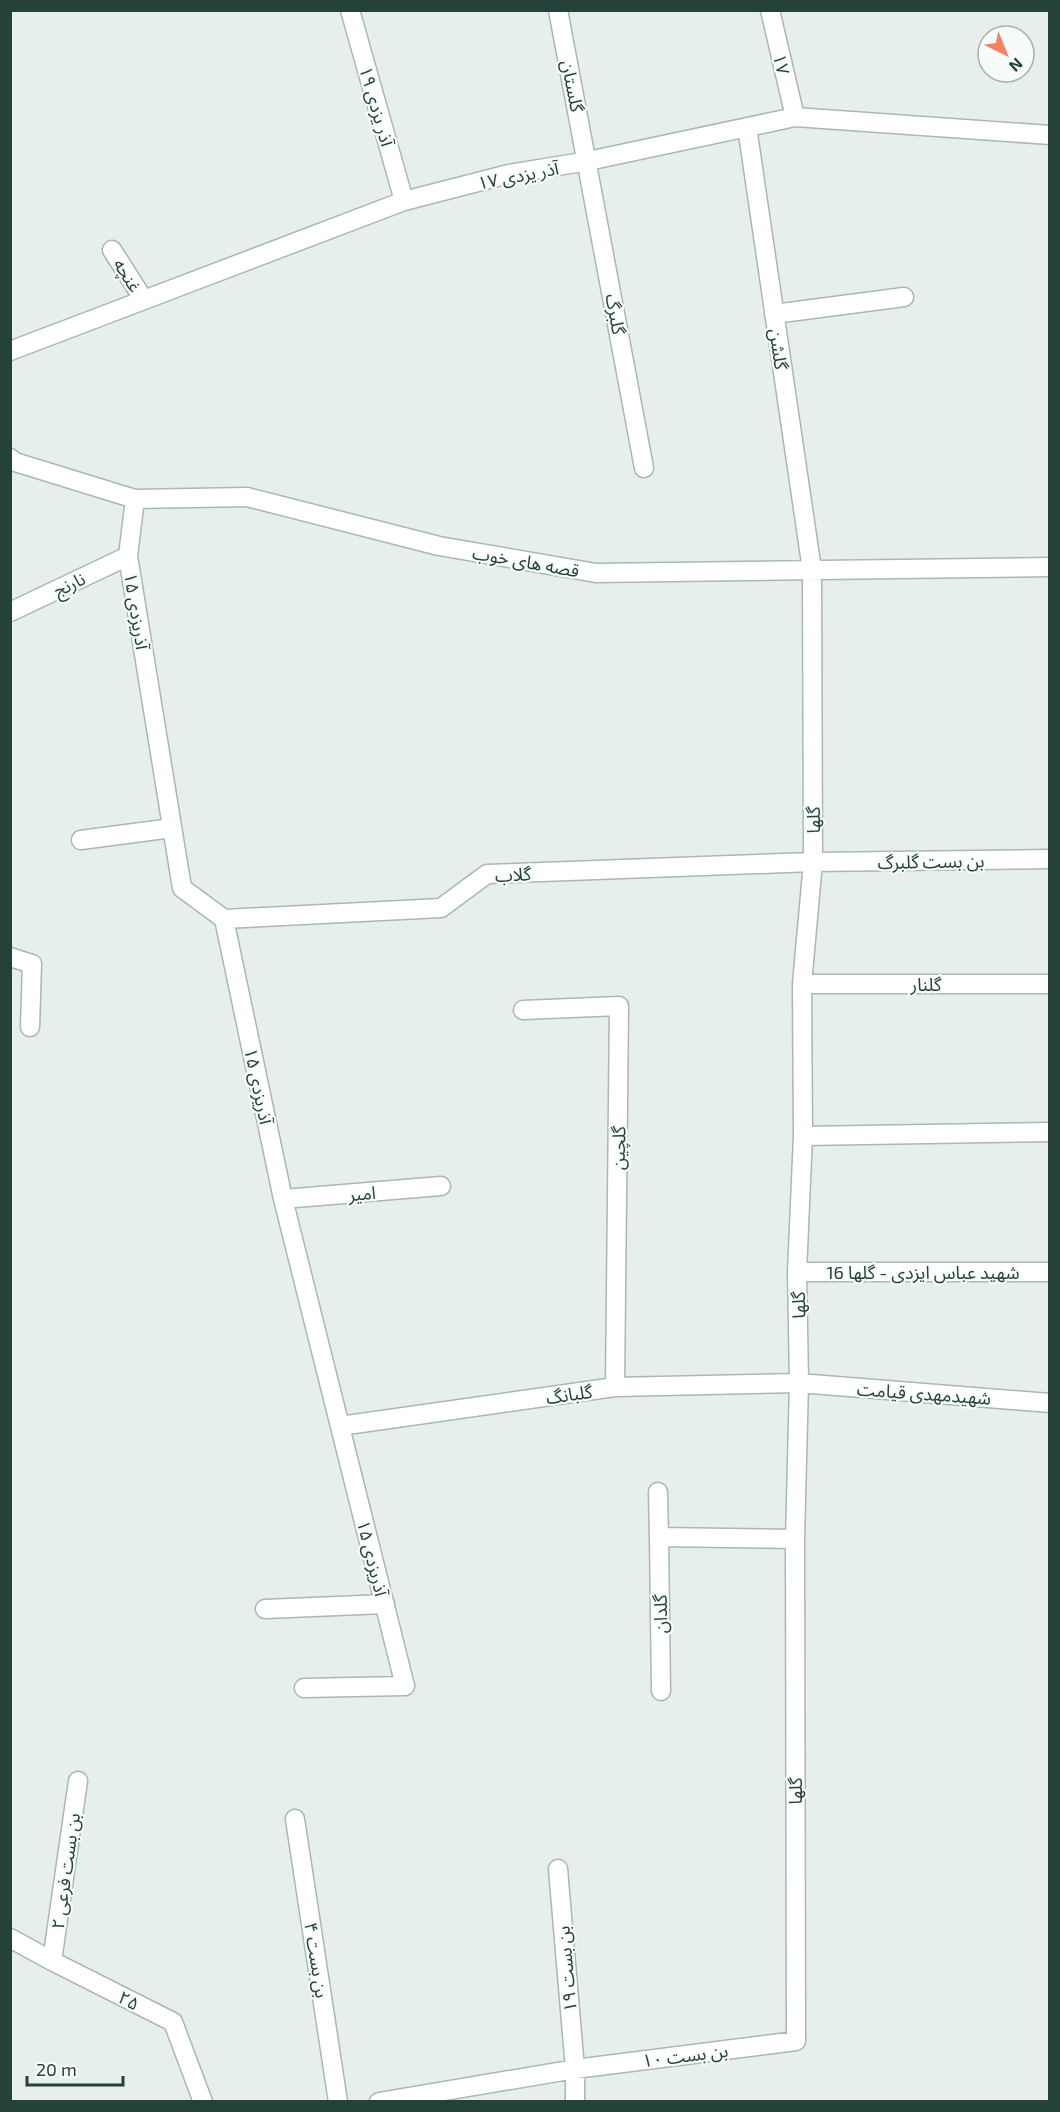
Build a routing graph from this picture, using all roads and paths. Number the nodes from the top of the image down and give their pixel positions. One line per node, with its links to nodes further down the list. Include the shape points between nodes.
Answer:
1 (350, 10): 8 (street, آذر یزدی ۱۹)
2 (558, 10): 7 (street, گلستان)
3 (770, 10): 4 (street, ۱۷)
4 (795, 117): 5 (street, آذر یزدی ۱۷); 6 (street, آذر یزدی ۱۷)
5 (747, 127): 7 (street, آذر یزدی ۱۷); 12 (street, گلشن)
6 (1050, 135)
7 (588, 161): 8 (street, آذر یزدی ۱۷, via 509,174); 15 (street, گلبرگ)
8 (404, 201): 11 (street, آذر یزدی ۱۷)
9 (112, 250): 11 (street, غنچه)
10 (904, 297): 12 (street)
11 (144, 300): 13 (street, آذر یزدی ۱۷)
12 (774, 314): 19 (street, گلشن)
13 (10, 351)
14 (12, 461): 16 (street, قصه های خوب)
15 (644, 468)
16 (135, 499): 17 (street, ۱۵ آذریزدی); 19 (street, قصه های خوب, via 248,497 439,546 596,573)
17 (128, 556): 20 (street, نارنج); 21 (street, ۱۵ آذریزدی)
18 (1050, 567): 19 (street, قصه های خوب)
19 (812, 570): 24 (street, گلها)
20 (10, 612)
21 (172, 828): 22 (street); 25 (street, ۱۵ آذریزدی, via 182,888)
22 (81, 840)
23 (1050, 859): 24 (street, بن بست گلبرگ)
24 (813, 862): 25 (street, گلاب, via 488,874 441,908); 27 (street, گلها)
25 (224, 919): 34 (street, ۱۵ آذریزدی)
26 (10, 957): 30 (street, via 32,964)
27 (802, 984): 28 (street, گلنار); 32 (street, گلها)
28 (1050, 984)
29 (523, 1010): 38 (street, گلچین, via 619,1006)
30 (30, 1027)
31 (1050, 1132): 32 (street)
32 (803, 1136): 35 (street, گلها)
33 (441, 1186): 34 (street, امیر)
34 (283, 1199): 40 (street, ۱۵ آذریزدی)
35 (797, 1272): 36 (street, شهید عباس ایزدی - گلها 16); 37 (street, گلها)
36 (1050, 1272)
37 (799, 1383): 38 (street, گلبانگ); 39 (street, شهیدمهدی قیامت); 43 (street, گلها)
38 (615, 1387): 40 (street, گلبانگ)
39 (1050, 1403)
40 (340, 1426): 44 (street, ۱۵ آذریزدی)
41 (658, 1492): 42 (street, گلدان)
42 (659, 1537): 43 (street); 47 (street, گلدان)
43 (795, 1539): 53 (street, گلها)
44 (385, 1604): 45 (street); 46 (street, ۱۵ آذریزدی, via 405,1686)
45 (265, 1609)
46 (304, 1688)
47 (661, 1691)
48 (78, 1781): 52 (street, بن بست فرعی ۲)
49 (295, 1819): 56 (street, بن بست ۴)
50 (558, 1869): 54 (street, بن بست ۱۹)
51 (10, 1938): 52 (street, ۲۵)
52 (52, 1961): 55 (street, ۲۵, via 173,2022)
53 (796, 2041): 54 (street, بن بست ۱۰)
54 (575, 2069): 57 (street); 58 (street, بن بست ۱۹)
55 (203, 2102)
56 (338, 2102)
57 (379, 2102)
58 (575, 2102)

